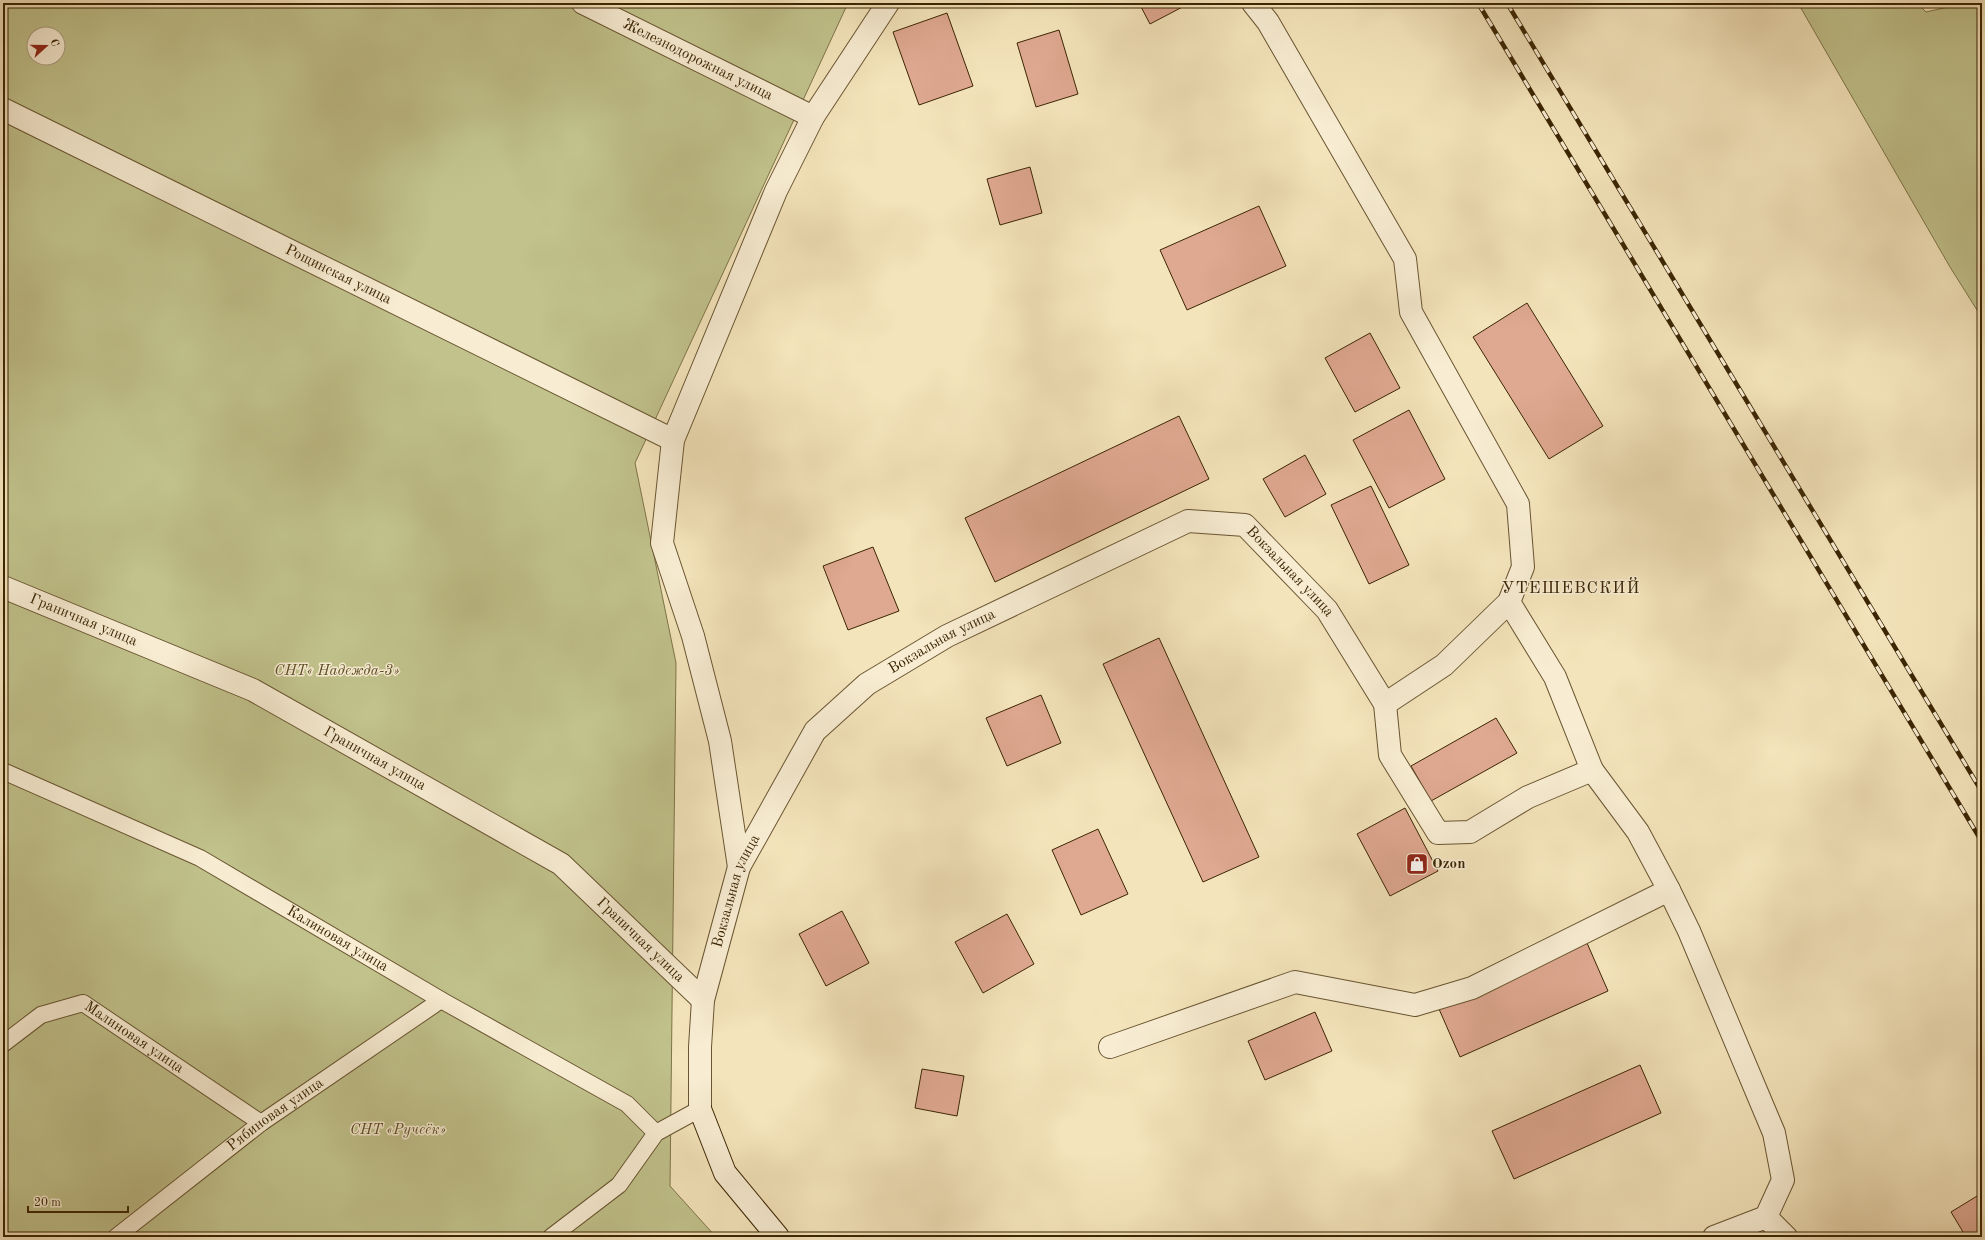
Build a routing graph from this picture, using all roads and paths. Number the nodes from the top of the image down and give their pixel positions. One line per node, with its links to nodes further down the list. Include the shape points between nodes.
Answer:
1 (583, 3): 5 (street, Железнодорожная улица)
2 (888, 3): 5 (street)
3 (1253, 3): 8 (street, via 1268,22 1404,259 1411,312 1518,504 1523,567)
4 (3, 109): 6 (street, Рощинская улица)
5 (813, 117): 6 (street, via 776,192)
6 (673, 440): 12 (street, via 662,542 693,636 720,742)
7 (3, 587): 15 (street, Граничная улица, via 253,690 561,864)
8 (1509, 602): 9 (street, via 1444,665); 10 (street, via 1555,677)
9 (1385, 704): 10 (street, via 1390,755 1438,833 1470,832 1528,797); 12 (street, Вокзальная улица, via 1327,610 1245,525 1188,521 947,636 867,684 815,731)
10 (1592, 770): 13 (street, via 1638,832)
11 (3, 771): 14 (lane, Калиновая улица, via 200,858)
12 (739, 867): 15 (street, Вокзальная улица)
13 (1669, 890): 17 (street, via 1472,988 1415,1005 1295,982); 21 (street, via 1689,931 1774,1133 1783,1180)
14 (441, 1000): 19 (lane, Рябиновая улица); 20 (lane, Калиновая улица, via 627,1104)
15 (703, 1000): 18 (street, Вокзальная улица)
16 (3, 1044): 19 (lane, Малиновая улица, via 41,1015 82,1003)
17 (1110, 1047)
18 (700, 1109): 20 (lane); 24 (street, via 725,1173)
19 (262, 1123): 22 (lane, Рябиновая улица)
20 (656, 1133): 23 (lane, via 620,1185)
21 (1766, 1217): 25 (street); 26 (street)
22 (116, 1237)
23 (551, 1237)
24 (778, 1237)
25 (1714, 1237)
26 (1786, 1237)

